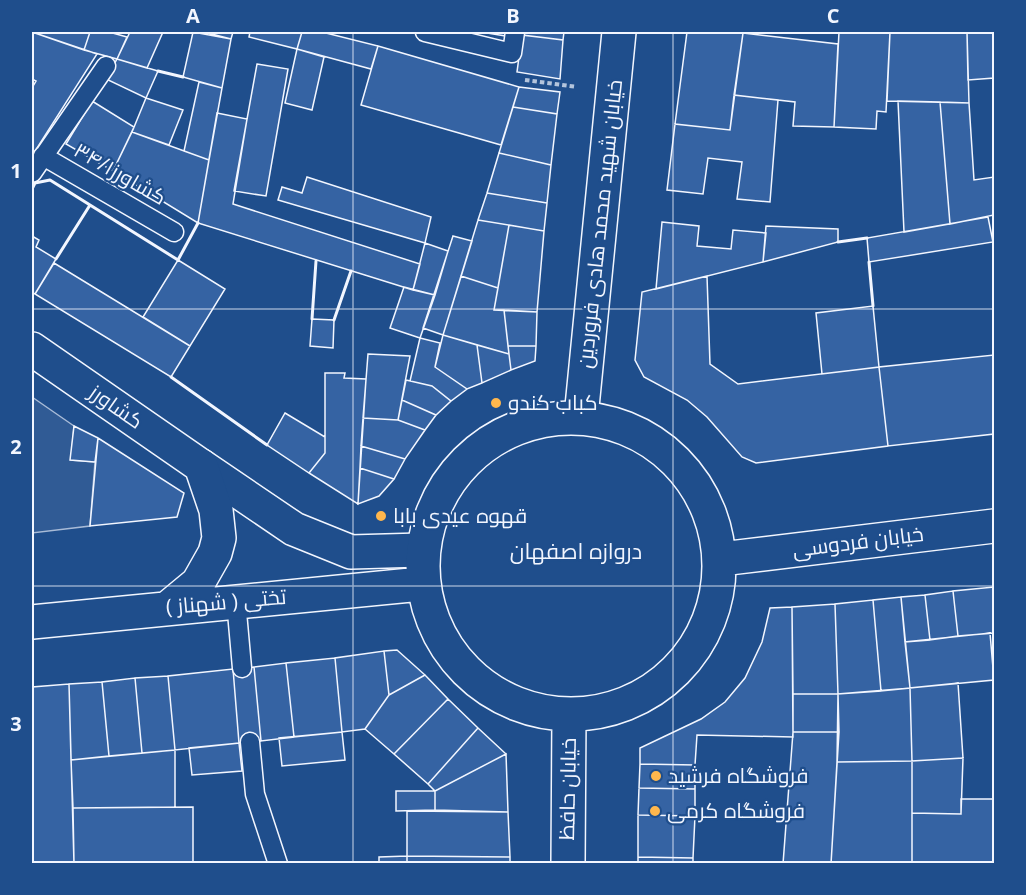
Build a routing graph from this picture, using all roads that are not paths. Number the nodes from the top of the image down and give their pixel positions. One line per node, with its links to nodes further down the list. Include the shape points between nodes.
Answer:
1 (425, 32): 2 (lane, via 512,53)
2 (515, 32)
3 (619, 32): 9 (street, خیابان شهید محمد هادی فروردین)
4 (106, 66): 5 (lane)
5 (43, 156): 6 (lane); 7 (lane, کشاورز۳۴/۱)
6 (32, 172)
7 (174, 232)
8 (32, 349): 10 (street, کشاورز)
9 (581, 417): 12 (street, via 532,422 487,443 452,477 429,521); 13 (street, via 630,428 672,455 698,484 714,520)
10 (201, 466): 12 (street, کشاورز, via 294,529 351,552); 16 (street, via 216,510 219,538 198,583)
11 (994, 526): 13 (street, خیابان فردوسی)
12 (422, 550): 14 (street)
13 (721, 559): 19 (street, via 715,607 695,651 660,686 617,708)
14 (421, 584): 15 (street, تختی ( شهناز )); 19 (street, via 443,643 476,681 520,706)
15 (236, 601): 16 (street, تختی ( شهناز )); 18 (lane)
16 (169, 607): 17 (street, تختی ( شهناز ))
17 (32, 622)
18 (242, 668)
19 (569, 715): 22 (street, خیابان حافظ)
20 (250, 742): 21 (lane, via 255,794)
21 (278, 864)
22 (568, 864)

